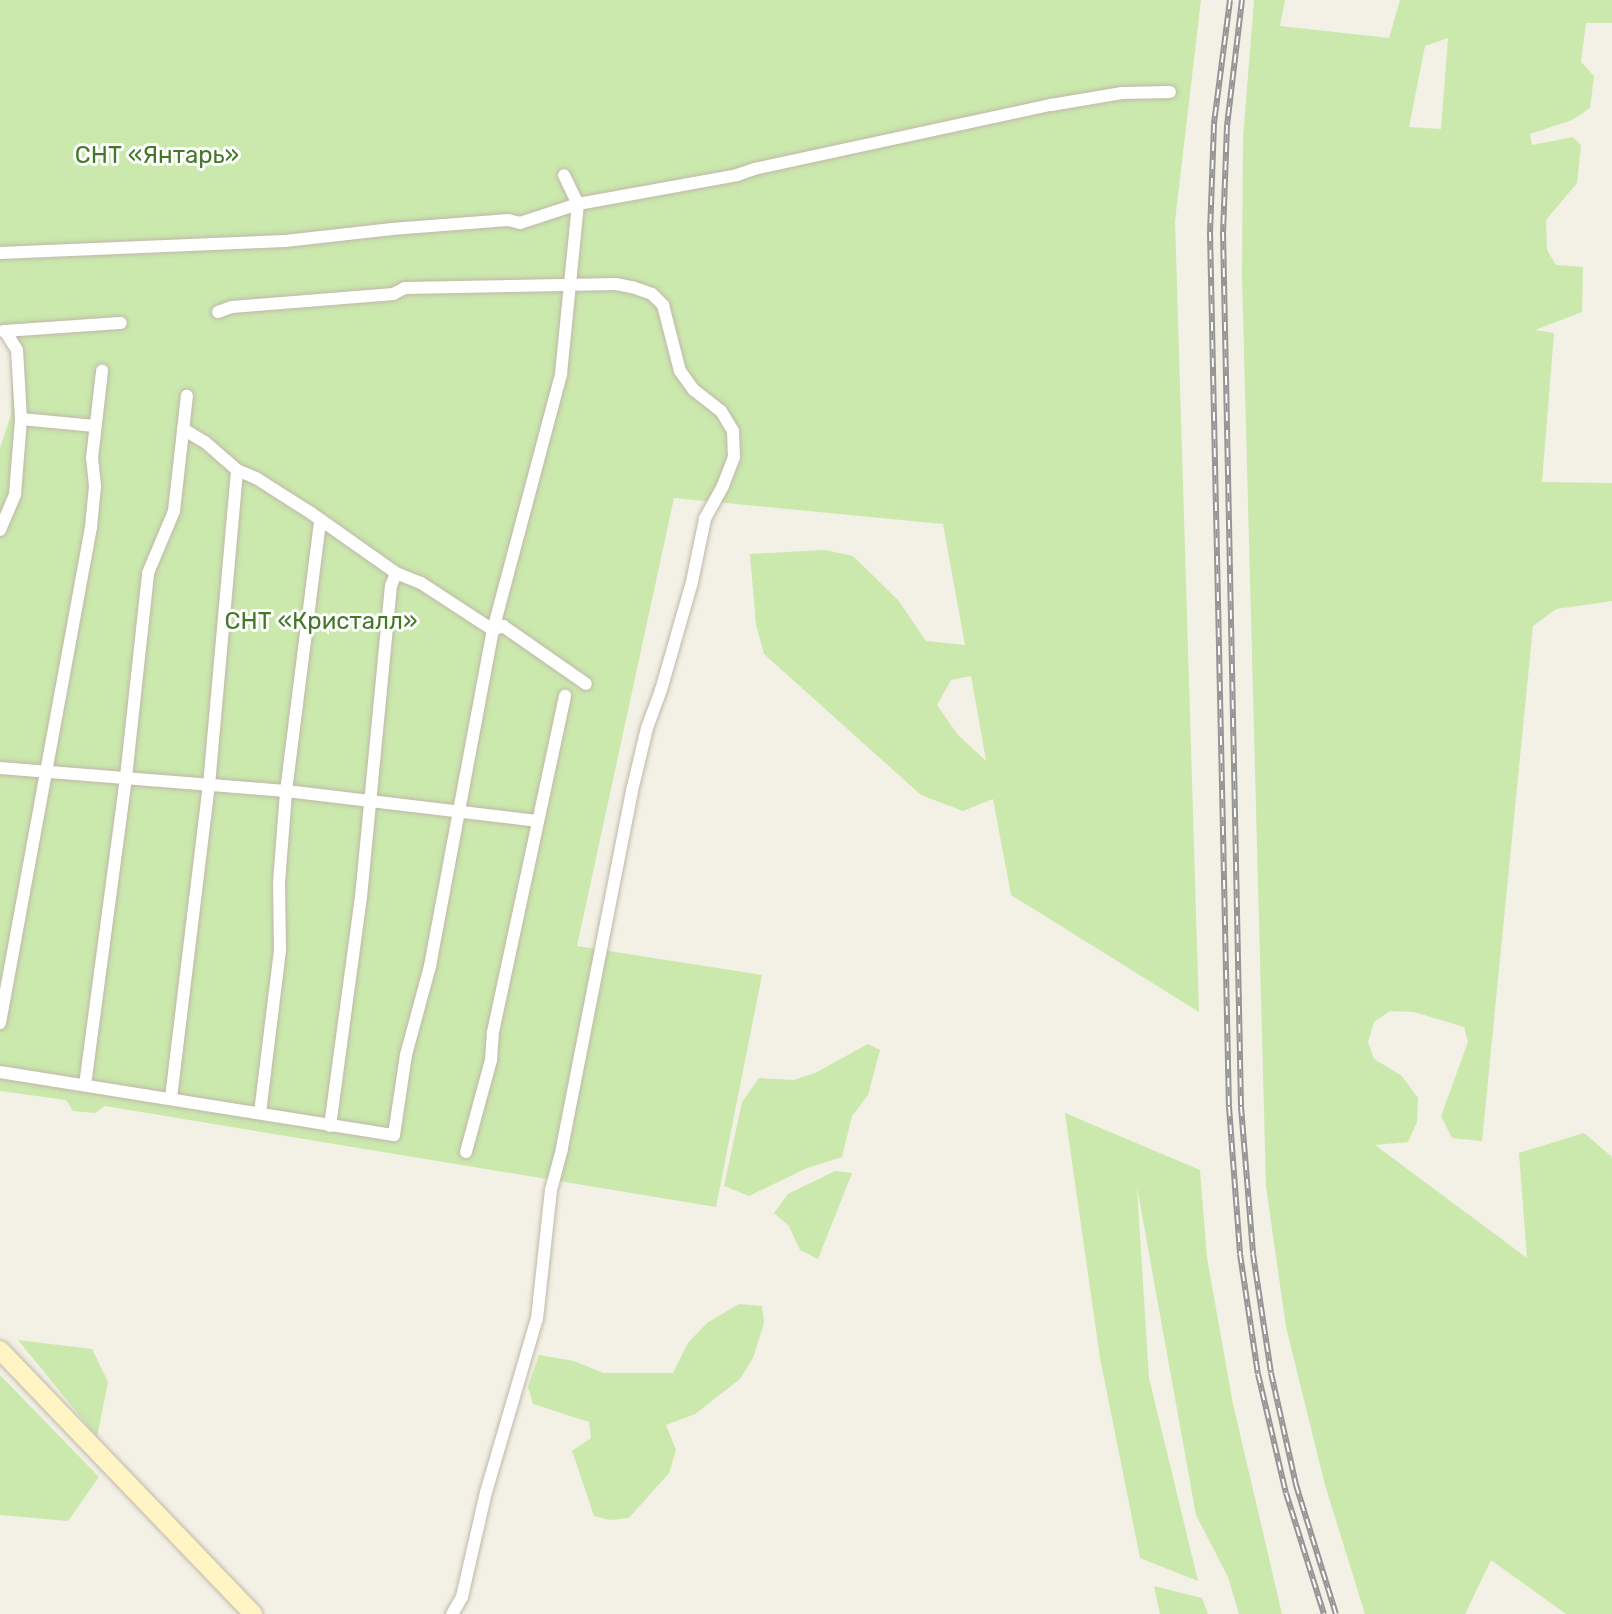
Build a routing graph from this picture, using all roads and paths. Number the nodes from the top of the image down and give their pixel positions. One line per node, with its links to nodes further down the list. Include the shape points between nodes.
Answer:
1 (1170, 92): 3 (street, via 1122,93 1051,105 737,175)
2 (564, 175): 3 (street)
3 (578, 204): 4 (street, via 520,223 285,241); 5 (street)
4 (0, 253)
5 (571, 288): 6 (street, via 405,288 393,294); 18 (street, via 561,374); 38 (street, via 616,284 652,294 663,305 680,371 726,418 733,431 734,457 705,519 692,582 647,728 551,1190 537,1318 486,1492 462,1597)
6 (218, 312)
7 (121, 323): 8 (street)
8 (2, 331): 11 (street, via 17,350)
9 (102, 371): 12 (street)
10 (187, 396): 13 (street)
11 (21, 419): 12 (street); 16 (street, via 15,494)
12 (95, 426): 22 (street, via 91,527)
13 (183, 429): 14 (street); 23 (street, via 174,511 148,573)
14 (237, 470): 15 (street); 24 (street)
15 (320, 523): 17 (street); 25 (street)
16 (0, 530)
17 (396, 573): 18 (street, via 421,583); 26 (street)
18 (493, 630): 19 (street, via 503,626); 27 (street)
19 (586, 684)
20 (565, 696): 28 (street)
21 (0, 768): 22 (street)
22 (47, 771): 23 (street); 29 (street)
23 (126, 777): 24 (street); 31 (street)
24 (209, 785): 25 (street); 32 (street)
25 (286, 791): 26 (street); 33 (street, via 280,951)
26 (370, 800): 27 (street); 34 (street)
27 (461, 809): 28 (street); 34 (street, via 430,966 406,1055 394,1135)
28 (537, 821): 35 (street, via 491,1060)
29 (0, 1023)
30 (0, 1072): 31 (street)
31 (85, 1085): 32 (street)
32 (171, 1098): 33 (street)
33 (260, 1113): 34 (street)
34 (330, 1126)
35 (466, 1152)
36 (0, 1350): 37 (main road)
37 (253, 1614)
38 (452, 1614)

